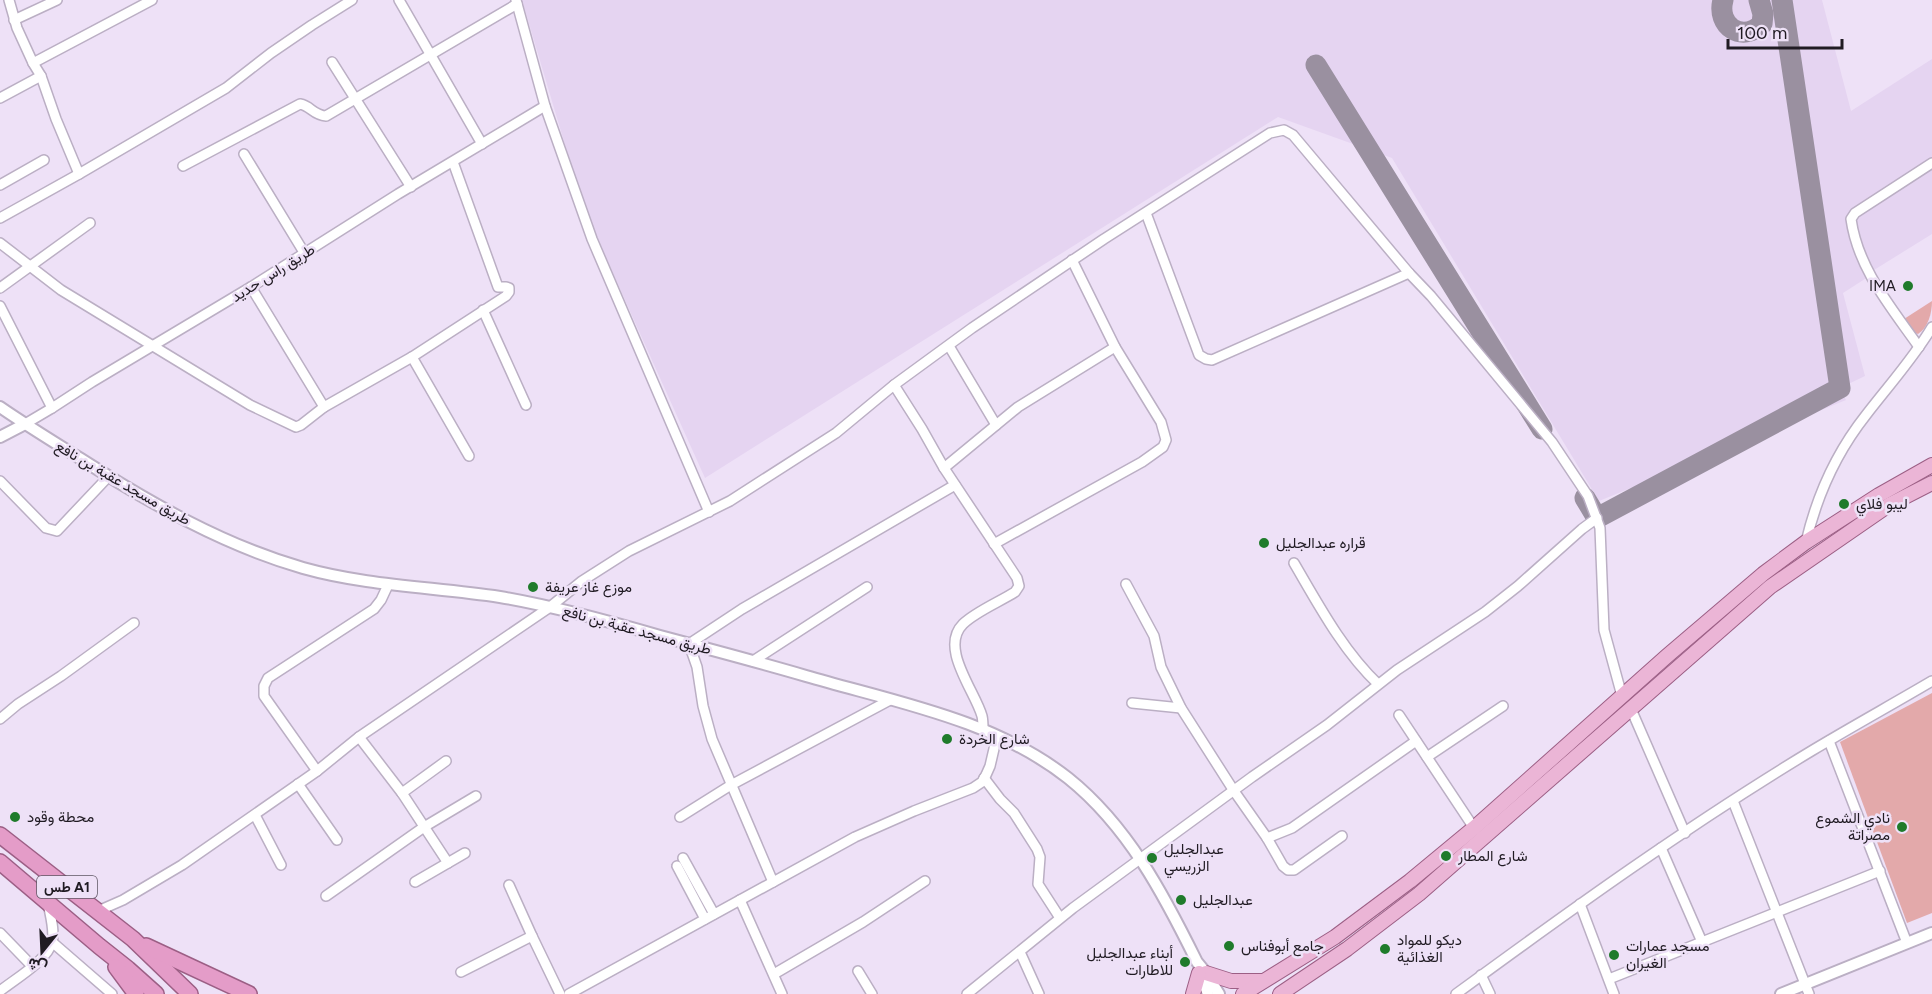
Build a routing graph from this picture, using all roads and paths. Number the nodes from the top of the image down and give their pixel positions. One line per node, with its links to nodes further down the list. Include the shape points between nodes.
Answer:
1 (9, 0): 7 (street)
2 (57, 0): 7 (street)
3 (152, 0): 10 (street)
4 (352, 0): 21 (street, via 226,88)
5 (399, 0): 8 (street)
6 (517, 2): 8 (street); 14 (street)
7 (14, 20): 10 (street)
8 (431, 53): 12 (street); 15 (street)
9 (332, 62): 12 (street)
10 (33, 63): 11 (street)
11 (41, 76): 13 (street); 21 (street)
12 (355, 97): 20 (street, via 326,116 300,104); 23 (street)
13 (0, 98)
14 (545, 106): 15 (street, طريق راس حديد); 57 (street, via 592,239)
15 (482, 144): 18 (street, طريق راس حديد)
16 (244, 154): 28 (street)
17 (44, 160): 22 (street)
18 (453, 162): 23 (street, طريق راس حديد); 35 (street, via 498,287 509,288 506,296)
19 (1932, 163): 40 (street, via 1851,219 1868,273)
20 (183, 166)
21 (79, 174): 25 (street)
22 (0, 185)
23 (411, 187): 28 (street, طريق راس حديد)
24 (1146, 213): 29 (street); 31 (street, via 1270,133 1284,130 1293,135); 31 (street, via 1199,355 1206,359 1212,360)
25 (0, 218)
26 (90, 223): 30 (street)
27 (0, 243): 30 (street)
28 (304, 254): 32 (street, طريق راس حديد)
29 (1072, 260): 38 (street); 39 (street)
30 (30, 267): 33 (street); 37 (street)
31 (1409, 273): 58 (street, via 1552,442 1588,496)
32 (251, 287): 37 (street, طريق راس حديد); 45 (street)
33 (0, 288)
34 (0, 306): 46 (street)
35 (483, 310): 41 (street); 43 (street)
36 (1932, 327): 40 (street)
37 (152, 346): 45 (street, via 250,405 296,427); 46 (street, طريق راس حديد)
38 (949, 346): 42 (street); 48 (street)
39 (1115, 347): 48 (street, via 1018,407); 60 (street, via 1161,422 1166,440 1162,447 1142,462)
40 (1920, 347): 59 (street, via 1865,416 1828,474)
41 (412, 357): 45 (street); 50 (street)
42 (894, 385): 52 (street); 57 (street, via 836,434)
43 (526, 405)
44 (0, 406): 47 (street, طريق مسجد عقبة بن نافع)
45 (324, 407)
46 (52, 408): 47 (street, طريق راس حديد)
47 (25, 424): 49 (street, طريق راس حديد); 53 (street, طريق مسجد عقبة بن نافع)
48 (996, 426): 52 (street)
49 (0, 437)
50 (469, 456)
51 (1932, 465): 59 (main road)
52 (944, 468): 56 (street)
53 (108, 477): 54 (street, via 57,531 46,528); 63 (street, طريق مسجد عقبة بن نافع, via 172,514 249,549 300,567)
54 (0, 481)
55 (1932, 483): 76 (main road, via 1889,505 1770,587)
56 (955, 485): 60 (street); 67 (street)
57 (709, 513): 65 (street, via 629,551)
58 (1597, 518): 70 (street, via 1485,612); 71 (street, via 1604,630)
59 (1806, 542): 71 (main road, via 1763,574)
60 (994, 543): 79 (street, via 1017,578 1018,586 1015,592 965,622 954,642 982,716)
61 (1294, 563): 70 (street, via 1339,636)
62 (1126, 584): 75 (street, via 1154,636 1161,667)
63 (388, 585): 65 (street, طريق مسجد عقبة بن نافع, via 481,594); 86 (street, via 374,609 268,678 264,686 264,696)
64 (867, 587): 68 (street)
65 (550, 607): 67 (street, طريق مسجد عقبة بن نافع); 81 (street)
66 (134, 622): 78 (street)
67 (689, 644): 68 (street, طريق مسجد عقبة بن نافع); 89 (street, via 712,739)
68 (753, 661): 72 (street, طريق مسجد عقبة بن نافع)
69 (1932, 681): 83 (street)
70 (1378, 684): 90 (street)
71 (1622, 696): 97 (main road)
72 (890, 700): 79 (street, طريق مسجد عقبة بن نافع); 89 (street)
73 (1132, 703): 75 (street)
74 (1503, 706): 84 (street)
75 (1181, 708): 90 (street)
76 (1630, 710): 98 (street); 159 (main road, via 1419,894)
77 (1399, 716): 82 (street)
78 (0, 718)
79 (983, 730): 80 (street, طريق مسجد عقبة بن نافع)
80 (997, 736): 87 (street); 106 (street, طريق مسجد عقبة بن نافع, via 1068,778 1113,822)
81 (358, 737): 86 (street); 91 (street)
82 (1416, 741): 84 (street); 101 (street, via 1292,828)
83 (1828, 741): 93 (street); 111 (street)
84 (1427, 757): 97 (street)
85 (446, 761): 91 (street)
86 (317, 771): 88 (street)
87 (984, 778): 114 (street, via 973,788 855,837); 123 (street, via 1014,813 1037,849 1038,884)
88 (298, 784): 94 (street); 102 (street)
89 (731, 785): 95 (street); 114 (street)
90 (1234, 791): 101 (street); 106 (street)
91 (402, 793): 96 (street)
92 (476, 796): 96 (street)
93 (1733, 801): 98 (street); 121 (street)
94 (255, 815): 109 (street); 120 (street, via 182,866)
95 (680, 817)
96 (424, 827): 108 (street); 116 (street)
97 (1474, 828): 141 (main road, via 1374,909)
98 (1685, 833): 103 (street)
99 (0, 835): 120 (highway, طس A1)
100 (1342, 836): 101 (street, via 1291,871 1282,866)
101 (1267, 838)
102 (337, 840)
103 (1661, 848): 119 (street); 130 (street)
104 (465, 853): 108 (street)
105 (683, 858): 122 (street)
106 (1141, 859): 123 (street); 135 (street, طريق مسجد عقبة بن نافع)
107 (0, 862): 118 (highway, طس A1)
108 (448, 863): 113 (street)
109 (281, 866)
110 (676, 866): 124 (street)
111 (1880, 871): 121 (street); 131 (street)
112 (925, 881): 138 (street)
113 (415, 882)
114 (773, 882): 117 (street)
115 (509, 885): 126 (street)
116 (326, 896)
117 (740, 900): 122 (street); 138 (street)
118 (48, 902): 129 (street); 132 (highway, طس A1)
119 (1580, 904): 139 (street); 140 (street)
120 (98, 911): 128 (highway, طس A1)
121 (1776, 913): 130 (street); 142 (street)
122 (714, 914): 124 (street)
123 (1060, 918): 133 (street)
124 (705, 919): 151 (street)
125 (1932, 933): 131 (street)
126 (532, 936): 137 (street); 150 (street)
127 (2, 939): 134 (street)
128 (133, 939): 148 (highway, طس A1); 149 (highway)
129 (52, 942): 134 (street); 145 (street)
130 (1702, 942): 140 (street)
131 (1908, 943): 142 (street)
132 (99, 946): 146 (highway); 147 (highway, طس A1)
133 (1020, 952): 144 (street); 154 (street)
134 (32, 966): 143 (street)
135 (1201, 970): 141 (main road, via 1240,982); 155 (main road); 156 (street, طريق مسجد عقبة بن نافع); 157 (street, طريق مسجد عقبة بن نافع)
136 (858, 971): 153 (street)
137 (461, 972)
138 (774, 974): 152 (street)
139 (1481, 975): 160 (street); 161 (street)
140 (1609, 980): 162 (street)
141 (1265, 981): 158 (main road)
142 (1807, 989): 163 (street)
143 (0, 991)
144 (970, 993)
145 (112, 994)
146 (136, 994)
147 (156, 994)
148 (190, 994)
149 (249, 994)
150 (560, 994)
151 (569, 994)
152 (782, 994)
153 (872, 994)
154 (1039, 994)
155 (1192, 994)
156 (1208, 994)
157 (1219, 994)
158 (1243, 994)
159 (1280, 994)
160 (1456, 994)
161 (1490, 994)
162 (1614, 994)
163 (1781, 994)

